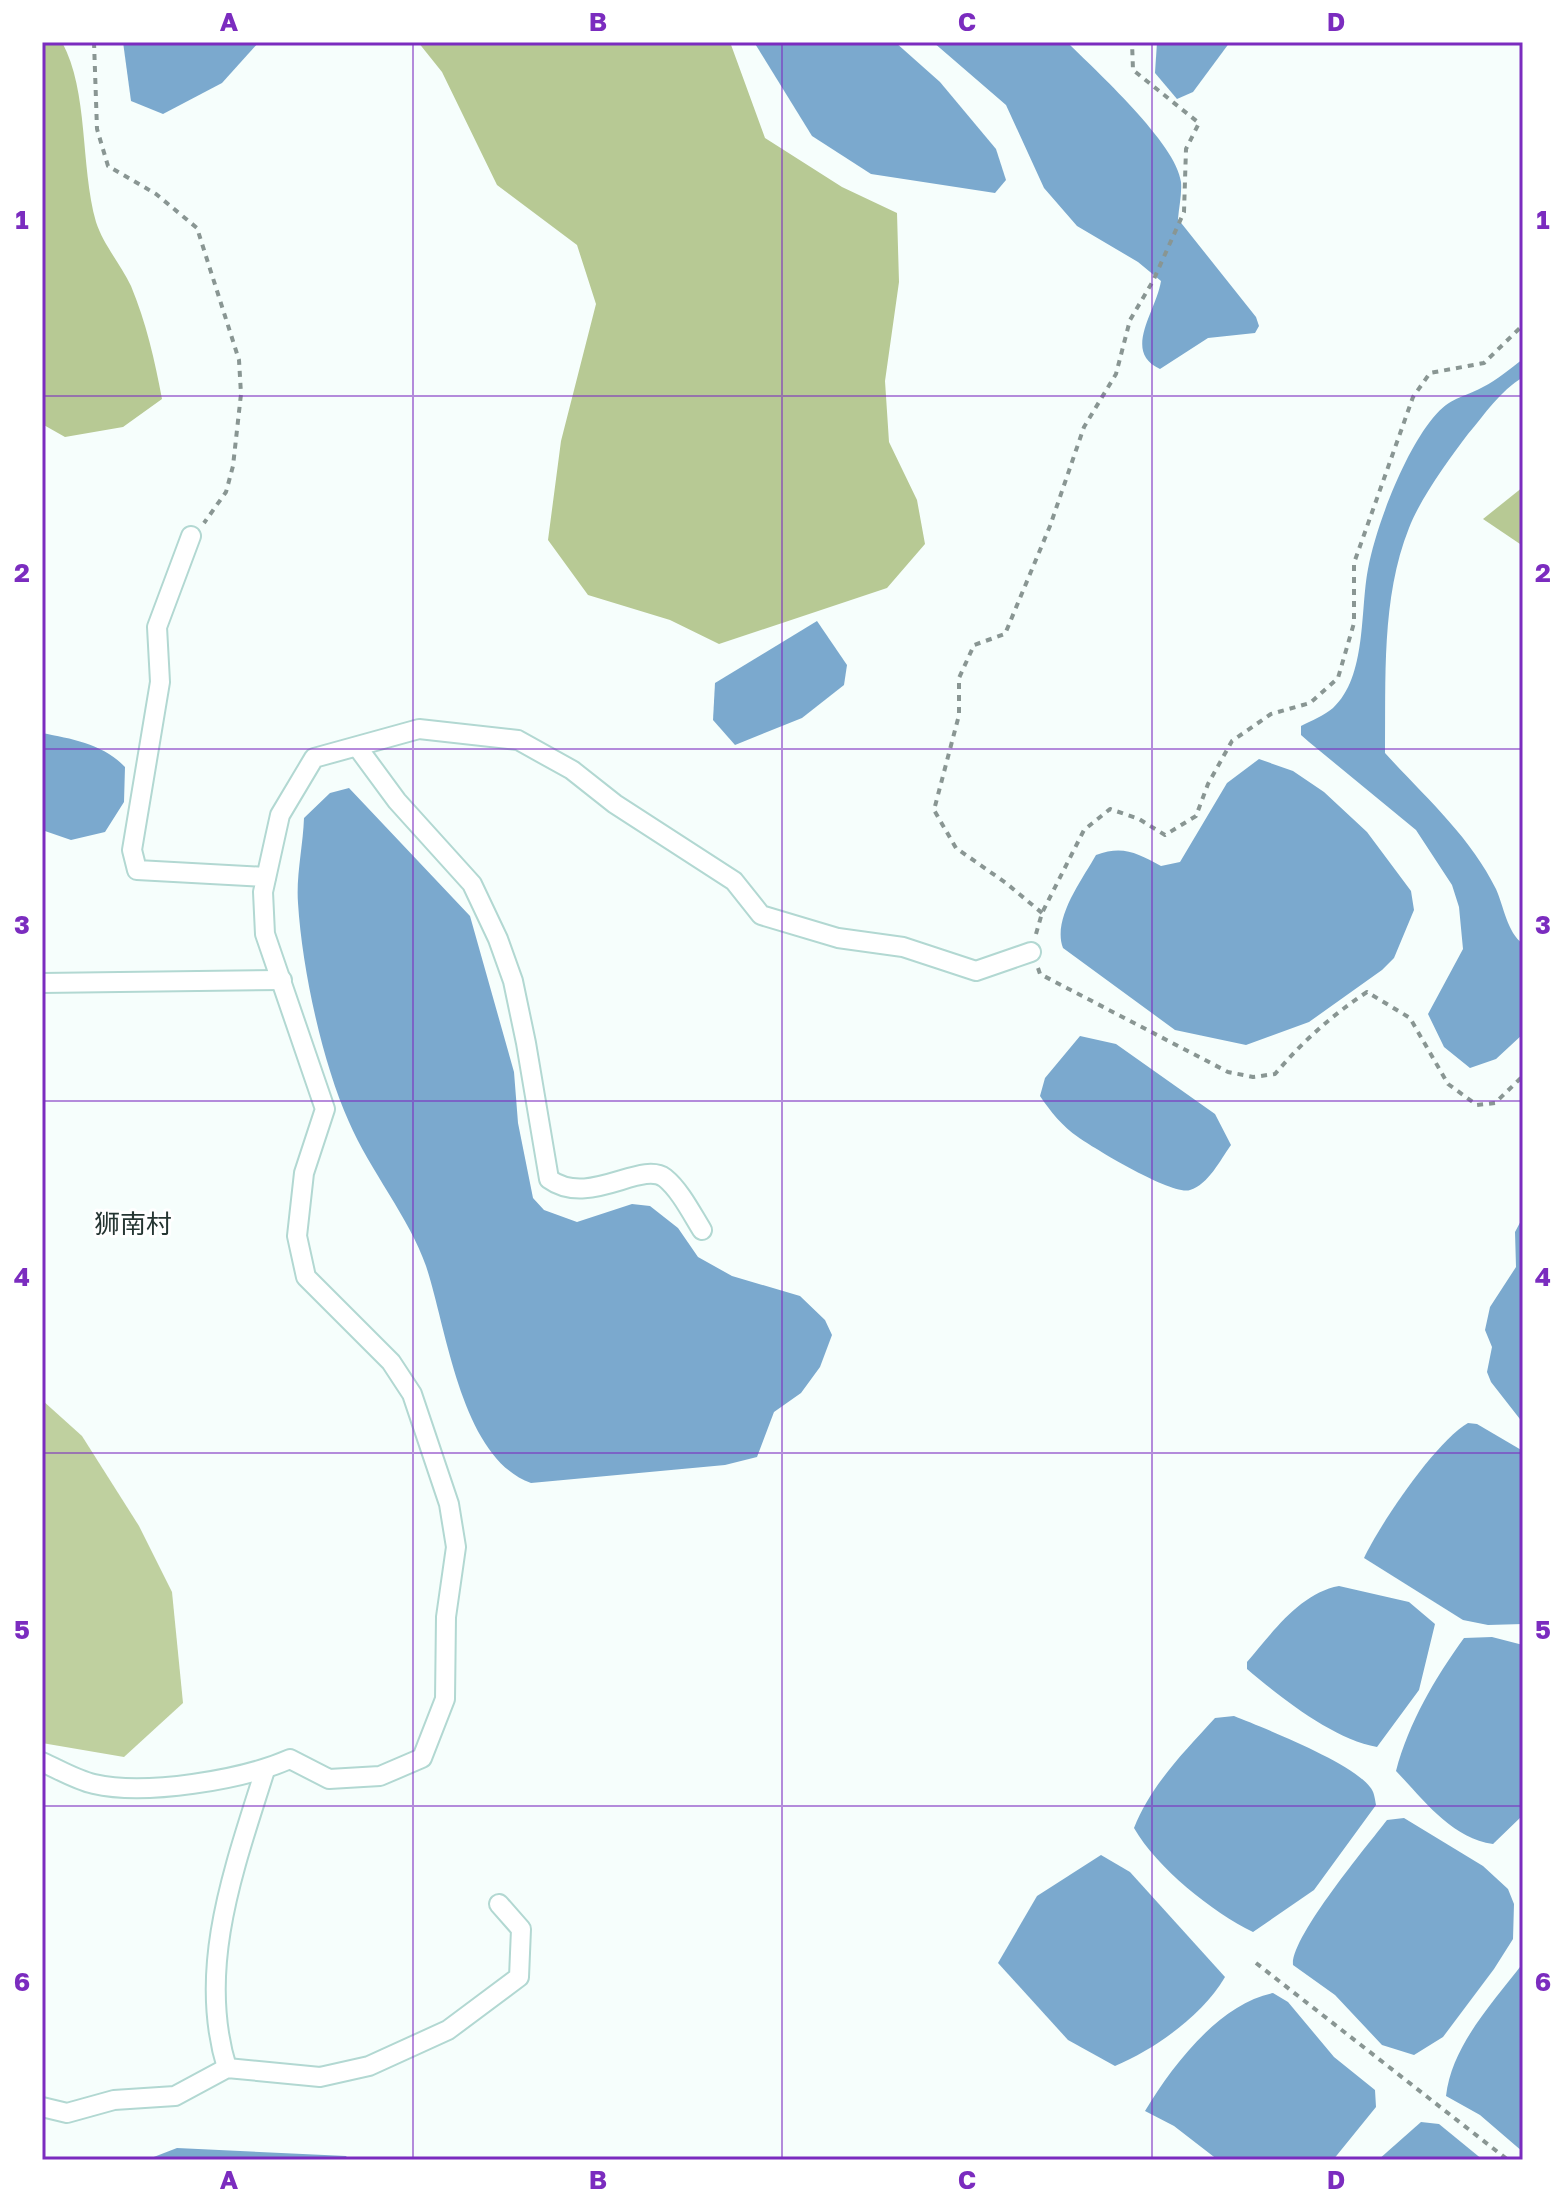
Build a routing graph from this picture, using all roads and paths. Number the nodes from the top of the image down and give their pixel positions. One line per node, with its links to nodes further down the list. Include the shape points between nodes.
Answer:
1 (94, 42): 4 (path, via 97,129 108,166 156,194 197,228 239,360 241,394 230,479 210,516)
2 (1132, 42): 7 (path, via 1133,70 1199,123 1186,149 1184,212 1130,320 1116,374 1084,427 1005,634 974,645 959,678 959,715 934,810 956,848)
3 (1523, 325): 7 (path, via 1484,363 1430,373 1413,397 1354,563 1354,623 1338,678 1310,703 1271,714 1232,741 1196,816 1165,835 1110,809 1084,830)
4 (191, 536): 6 (street, via 157,627 160,682 132,850 137,870)
5 (358, 748): 6 (street, via 314,758 280,815); 8 (street, via 419,729 518,740 572,770 734,881 761,915 838,938 903,947 976,971); 12 (street, via 397,801 472,884 498,939 516,997 549,1179 562,1188 582,1190 652,1173 664,1177)
6 (266, 877): 9 (street, via 265,934)
7 (1042, 913): 8 (path)
8 (1031, 952): 11 (path, via 1040,974 1228,1072 1275,1074 1332,1015 1367,992 1410,1018 1448,1084 1477,1105 1495,1103)
9 (282, 980): 10 (street); 14 (street, via 325,1109 302,1189 297,1236 306,1277 391,1362 412,1394 449,1504 456,1547 446,1617 445,1699 422,1758 367,1777 329,1779 290,1759)
10 (42, 983)
11 (1523, 1076)
12 (702, 1230)
13 (42, 1762): 14 (street, via 94,1784 174,1787)
14 (265, 1770): 17 (street, via 230,1883 215,1968 216,2034)
15 (499, 1904): 17 (street, via 521,1929 519,1977 448,2030 369,2066 320,2077)
16 (1256, 1963): 19 (path)
17 (227, 2068): 18 (street, via 175,2096 114,2100 67,2113)
18 (42, 2107)
19 (1508, 2160)

